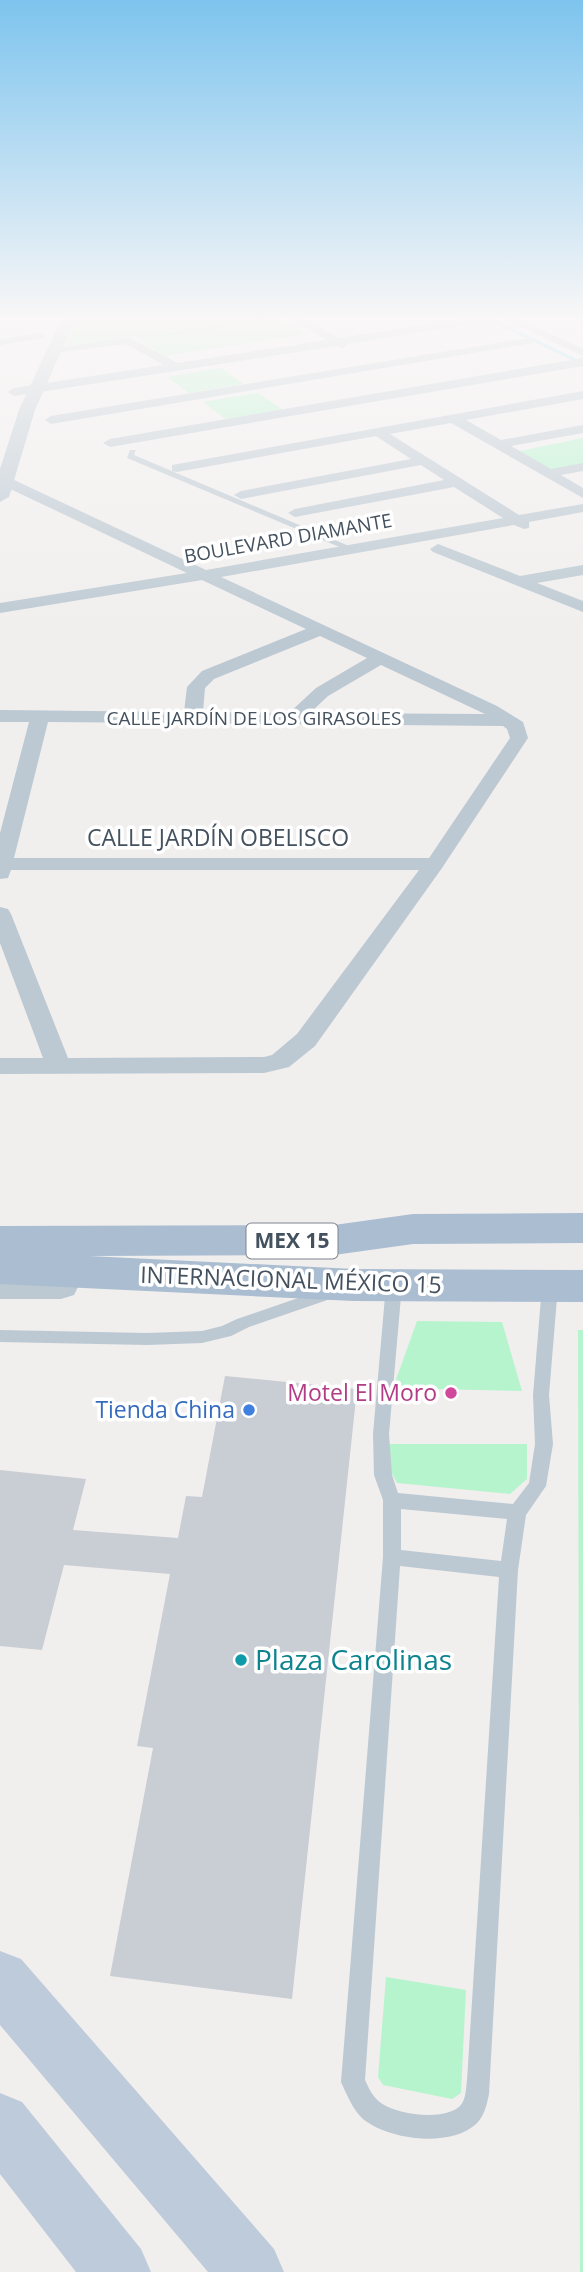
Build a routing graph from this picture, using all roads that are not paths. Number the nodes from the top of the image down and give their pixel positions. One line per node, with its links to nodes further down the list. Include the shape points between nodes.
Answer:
1 (23, 424): 18 (street)
2 (62, 424): 7 (street)
3 (215, 424): 12 (street, via 104,441)
4 (264, 424): 11 (street)
5 (422, 424): 9 (street)
6 (469, 424): 10 (street)
7 (75, 429)
8 (583, 429): 10 (street)
9 (378, 432): 11 (street); 13 (street)
10 (497, 445): 16 (street)
11 (297, 446): 15 (street)
12 (133, 452): 26 (lane, via 130,456)
13 (422, 461): 17 (street); 20 (street)
14 (583, 467): 16 (street)
15 (177, 468)
16 (548, 474): 19 (street)
17 (457, 482): 22 (street); 23 (street)
18 (3, 490): 29 (street)
19 (583, 494)
20 (241, 495)
21 (583, 508): 23 (street, BOULEVARD DIAMANTE)
22 (295, 513)
23 (517, 520): 25 (street); 26 (street, BOULEVARD DIAMANTE)
24 (583, 523): 25 (street, BOULEVARD DIAMANTE)
25 (533, 532): 27 (street, BOULEVARD DIAMANTE)
26 (352, 549): 29 (street, BOULEVARD DIAMANTE)
27 (438, 549): 29 (street, BOULEVARD DIAMANTE); 30 (street)
28 (583, 570): 30 (street)
29 (210, 578): 32 (street, BOULEVARD DIAMANTE); 33 (street, BOULEVARD DIAMANTE); 34 (street)
30 (519, 581): 31 (street)
31 (583, 607)
32 (0, 608)
33 (0, 617)
34 (319, 630): 35 (street); 38 (street, via 208,675 196,687)
35 (380, 658): 39 (street, via 322,692); 40 (street)
36 (0, 716): 37 (street, CALLE JARDÍN DE LOS GIRASOLES)
37 (40, 716): 38 (street, CALLE JARDÍN DE LOS GIRASOLES); 42 (street)
38 (193, 717): 39 (street, CALLE JARDÍN DE LOS GIRASOLES)
39 (294, 718): 40 (street, CALLE JARDÍN DE LOS GIRASOLES)
40 (509, 720): 41 (street, via 519,738)
41 (435, 864): 42 (street, CALLE JARDÍN OBELISCO); 45 (street, via 306,1040 280,1060 264,1065)
42 (1, 867)
43 (0, 914): 45 (street)
44 (0, 1066): 45 (street)
45 (59, 1066)
46 (583, 1228): 49 (main road, INTERNACIONAL MÉXICO 15 / MEX 15, via 413,1230)
47 (0, 1232): 49 (street)
48 (0, 1241): 49 (main road, INTERNACIONAL MÉXICO 15 / MEX 15)
49 (315, 1241)
50 (0, 1268): 52 (main road, INTERNACIONAL MÉXICO 15 / MEX 15)
51 (0, 1285): 52 (street)
52 (374, 1285): 53 (main road, INTERNACIONAL MÉXICO 15 / MEX 15); 54 (lane, via 202,1337); 55 (lane, via 383,1475)
53 (566, 1286): 56 (lane, via 541,1395 544,1444 537,1486)
54 (0, 1336)
55 (392, 1500): 56 (lane); 57 (lane)
56 (517, 1512): 58 (lane)
57 (392, 1558): 58 (lane); 58 (lane, via 353,2082 375,2113 414,2127 455,2123 468,2115 478,2091)
58 (509, 1570)
59 (0, 1980): 62 (main road)
60 (0, 2124): 61 (main road)
61 (118, 2272)
62 (251, 2272)

